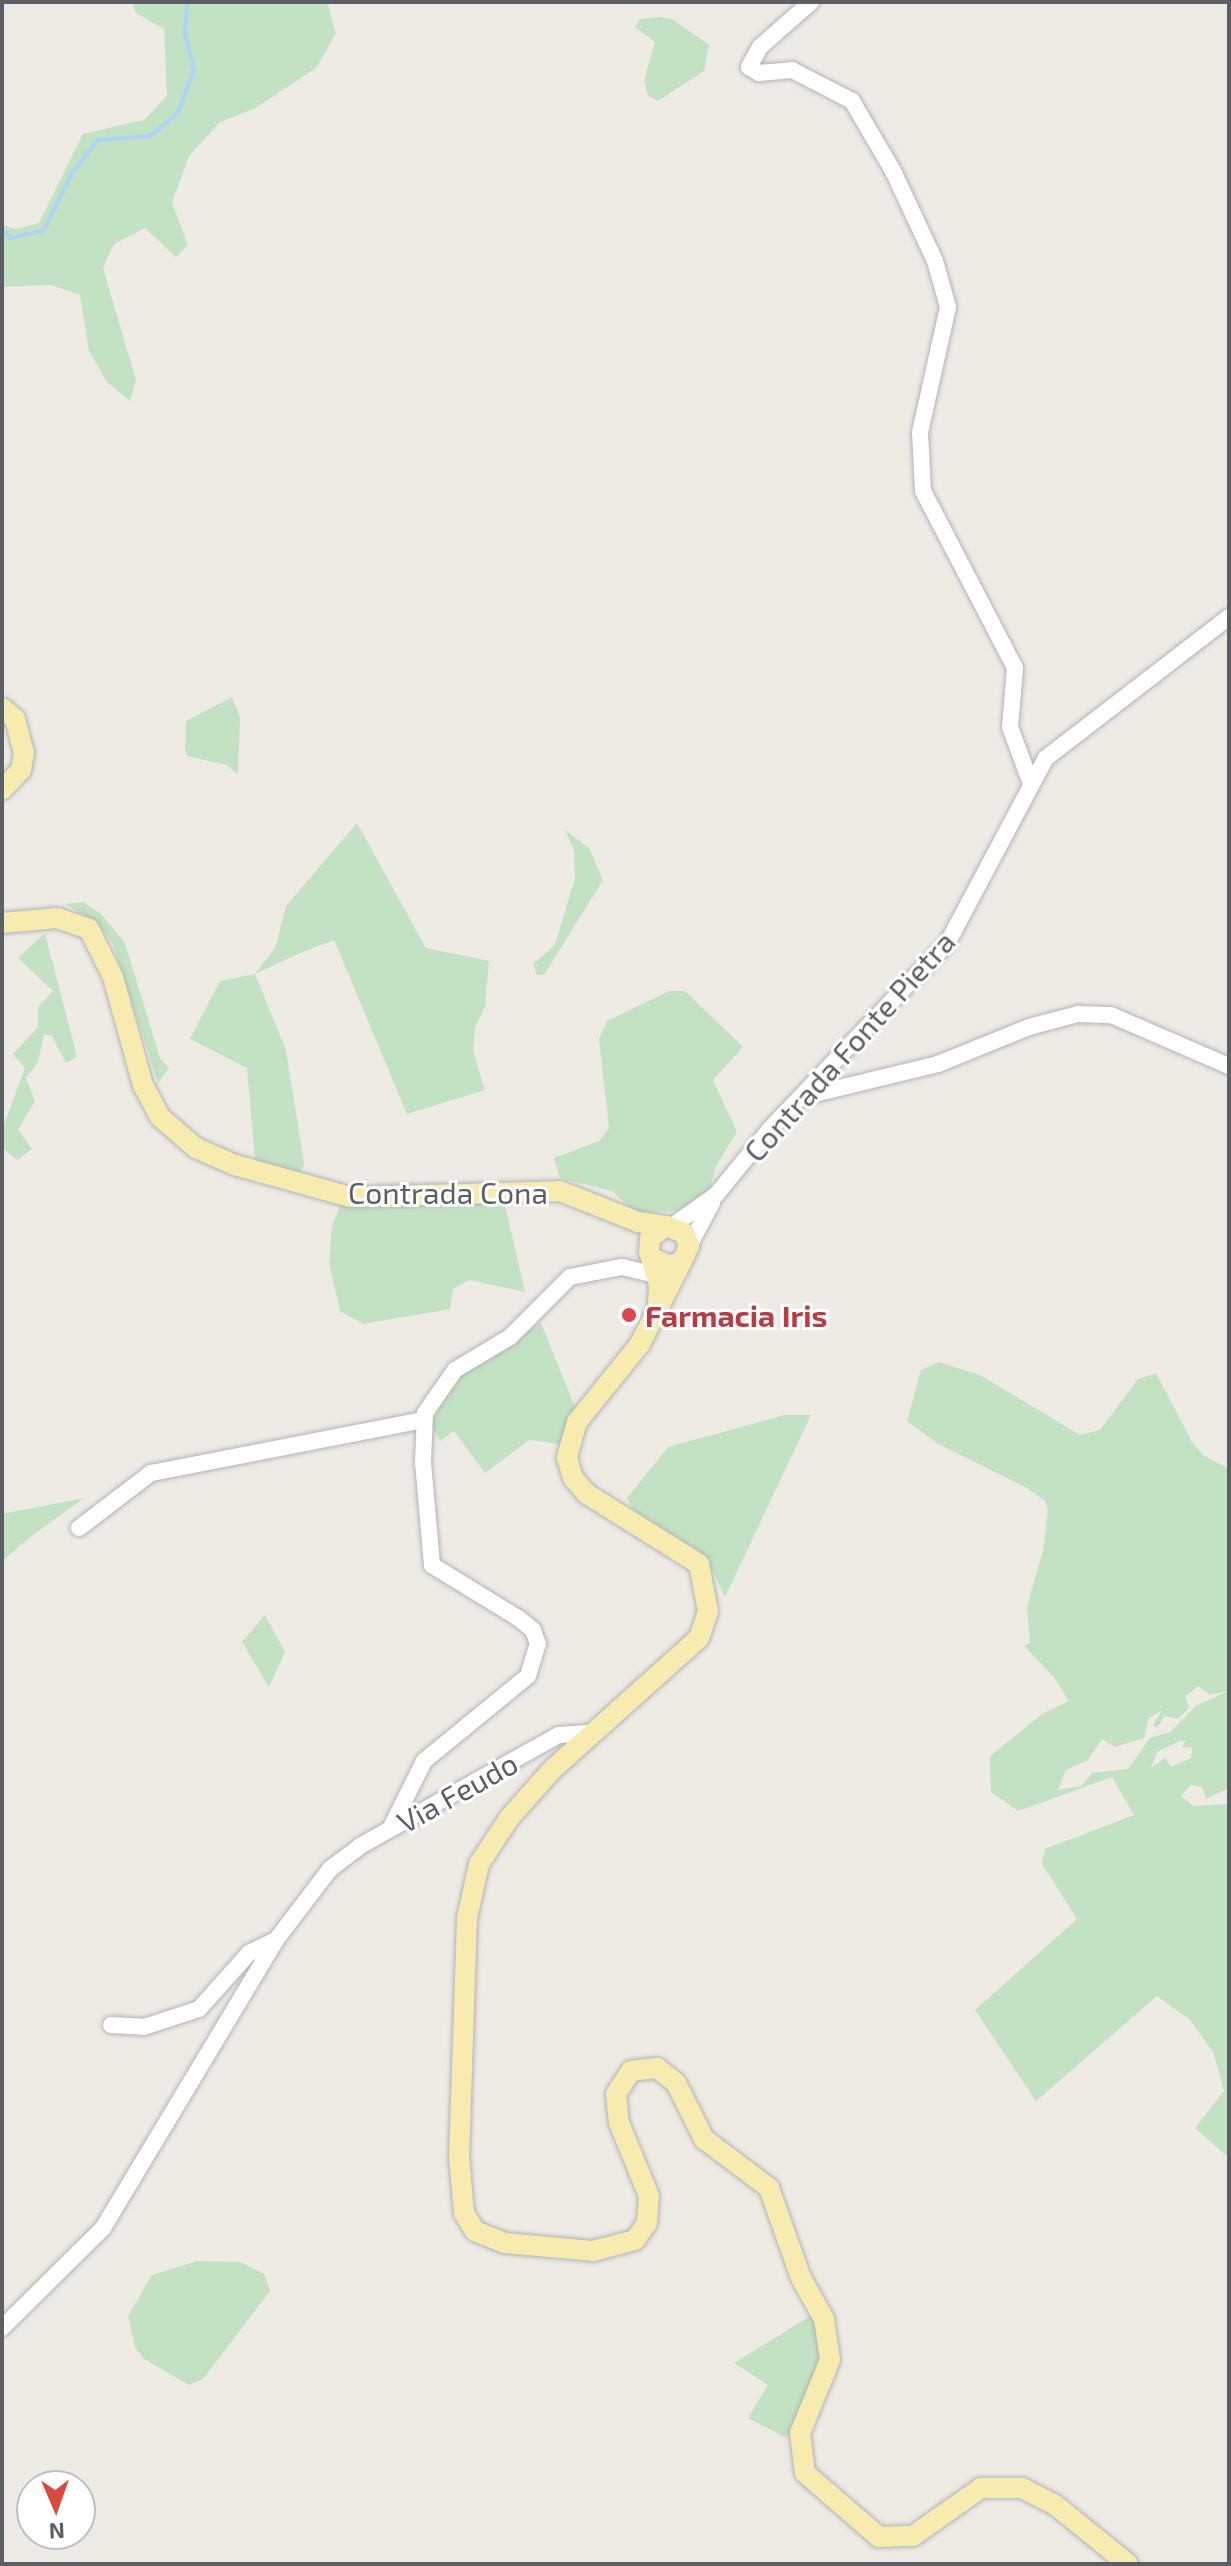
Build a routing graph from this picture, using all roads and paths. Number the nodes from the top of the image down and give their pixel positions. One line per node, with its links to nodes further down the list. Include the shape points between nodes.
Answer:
1 (811, 2): 4 (street, via 760,47 749,67 759,73 792,70 852,101 893,171 935,261 948,307 920,432 923,491 1015,668 1010,727)
2 (1229, 617): 4 (street, Contrada Fonte Pietra, via 1071,734)
3 (2, 708): 5 (main road, via 15,719 24,753 21,770)
4 (1030, 781): 8 (street, Contrada Fonte Pietra, via 948,942)
5 (2, 790)
6 (2, 923): 10 (main road, Contrada Cona, via 57,918 89,929 113,977 143,1085 160,1117 196,1148 235,1165 350,1197 560,1191)
7 (1229, 1066): 8 (street, via 1122,1019 1078,1014 1029,1027 938,1064)
8 (802, 1097): 9 (street, Contrada Fonte Pietra)
9 (716, 1195): 11 (street); 12 (street)
10 (612, 1210): 11 (main road, Contrada Cona); 13 (main road, Contrada Cona)
11 (669, 1226): 12 (main road, via 684,1233); 13 (main road, via 654,1233)
12 (686, 1253): 13 (main road, via 670,1266); 14 (main road)
13 (653, 1259): 14 (main road); 15 (street, via 570,1277 510,1337 455,1370)
14 (657, 1315): 17 (main road, via 571,1431 567,1458 573,1478 587,1494 699,1564 708,1611 699,1638 677,1662)
15 (424, 1420): 16 (street, via 151,1473); 18 (street, via 432,1565 518,1618 533,1630 538,1644 528,1676 424,1761)
16 (79, 1528)
17 (591, 1733): 18 (street, Via Feudo, via 559,1735); 22 (main road, via 497,1835 472,1887 459,2156 466,2219 494,2240 560,2252 609,2250 635,2240 647,2223 649,2196 619,2123 616,2094 631,2071 657,2068 676,2083 704,2139 769,2188 801,2278 824,2319 830,2360 800,2433 805,2473 879,2537 913,2536 981,2488 1022,2488 1054,2504)
18 (390, 1829): 19 (street, Via Feudo, via 330,1869)
19 (276, 1940): 20 (street, via 249,1953 199,2009 144,2027); 21 (street, Via Feudo, via 120,2203 78,2258)
20 (111, 2025)
21 (2, 2328)
22 (1128, 2564)

